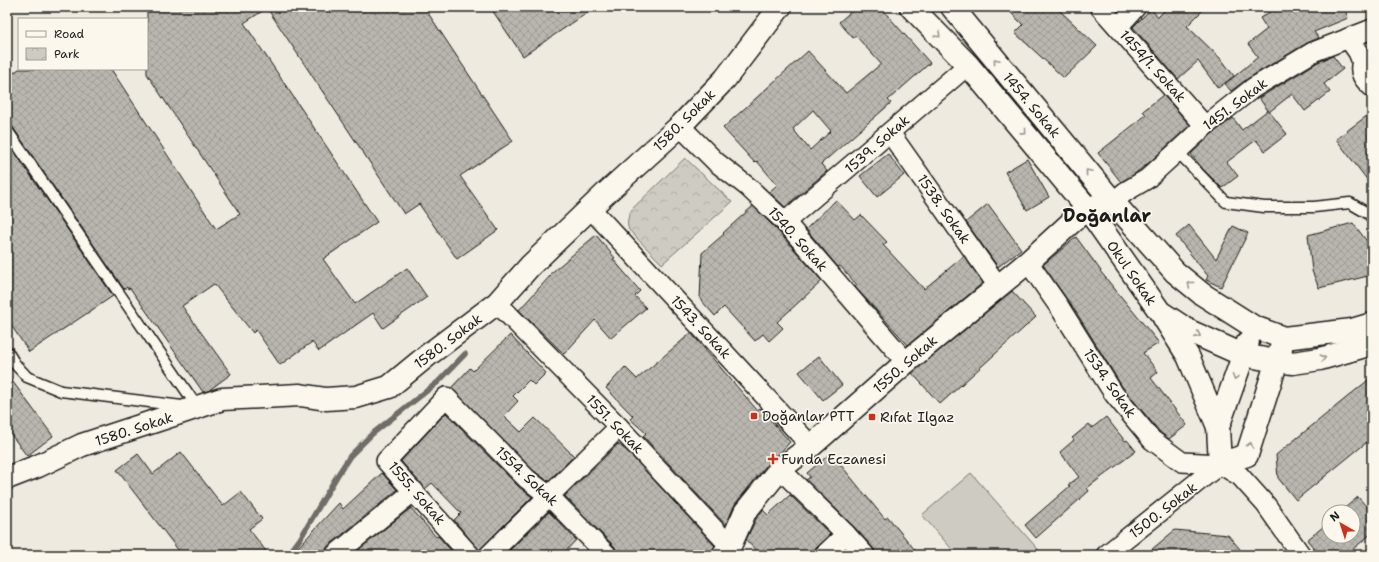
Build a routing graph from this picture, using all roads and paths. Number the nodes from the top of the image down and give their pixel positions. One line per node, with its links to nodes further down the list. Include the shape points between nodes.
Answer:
1 (780, 7): 11 (main road, 1580. Sokak, via 725,79)
2 (911, 7): 9 (main road, Okul Sokak, one-way to 9)
3 (952, 7): 16 (main road, 1454. Sokak, one-way to 3)
4 (1100, 7): 6 (street, 1454/1. Sokak)
5 (1136, 7): 6 (street)
6 (1118, 27): 12 (street, 1454/1. Sokak)
7 (1372, 29): 8 (street, 1451. Sokak)
8 (1348, 38): 10 (street, via 1362,62 1362,76); 12 (street, 1451. Sokak, via 1313,52 1253,88)
9 (968, 65): 14 (street, 1539. Sokak); 18 (main road, Okul Sokak, one-way to 18)
10 (1372, 87)
11 (680, 126): 17 (main road, 1580. Sokak); 20 (street, 1540. Sokak, via 716,162 748,187)
12 (1205, 126): 15 (street, 1451. Sokak)
13 (7, 130): 34 (lane)
14 (890, 133): 20 (street, 1539. Sokak); 22 (street, 1538. Sokak)
15 (1177, 151): 16 (street, 1451. Sokak, via 1147,178); 19 (lane, via 1226,202 1271,207 1314,207 1350,203)
16 (1113, 202): 18 (main road, 1550. Sokak); 26 (main road, one-way to 16, via 1202,294 1174,272)
17 (591, 208): 23 (main road, 1580. Sokak, via 530,266); 37 (street, 1543. Sokak)
18 (1087, 208): 21 (main road, 1550. Sokak); 24 (main road, Okul Sokak)
19 (1372, 217)
20 (785, 222): 32 (street, 1540. Sokak)
21 (1028, 262): 22 (main road, 1550. Sokak); 38 (street, 1534. Sokak, via 1114,394 1152,440 1182,462)
22 (998, 286): 32 (main road, 1550. Sokak)
23 (497, 303): 34 (main road, 1580. Sokak, via 389,386 356,397 326,399 300,395 222,399); 35 (street, 1551. Sokak)
24 (1160, 312): 30 (main road, Okul Sokak, one-way to 30, via 1189,331); 36 (main road, via 1188,356)
25 (1372, 324): 27 (main road, via 1352,330)
26 (1254, 327): 27 (main road); 30 (main road)
27 (1284, 338): 31 (main road)
28 (1372, 344): 31 (main road, Okul Sokak, one-way to 28, via 1293,363 1320,359)
29 (7, 351): 34 (lane, via 27,377 61,391)
30 (1243, 355): 31 (main road, Okul Sokak); 36 (main road, one-way to 36)
31 (1276, 361): 38 (main road, one-way to 31, via 1247,455)
32 (906, 362): 37 (main road, 1550. Sokak)
33 (446, 397): 41 (street, 1555. Sokak, via 386,460); 42 (street, 1554. Sokak, via 527,479)
34 (198, 408): 40 (main road, 1580. Sokak, via 82,445)
35 (619, 427): 42 (street); 44 (street, 1551. Sokak)
36 (1218, 427): 38 (main road)
37 (811, 446): 39 (main road, 1550. Sokak)
38 (1220, 464): 51 (street, 1500. Sokak); 52 (street, via 1240,476 1261,499)
39 (780, 469): 43 (street); 44 (main road, 1550. Sokak, via 746,512)
40 (7, 478)
41 (414, 491): 45 (street); 46 (street, 1555. Sokak)
42 (549, 496): 47 (street); 48 (street, 1554. Sokak)
43 (846, 534): 49 (street); 50 (street)
44 (727, 550)
45 (334, 555)
46 (470, 555)
47 (489, 555)
48 (607, 555)
49 (824, 555)
50 (865, 555)
51 (1106, 555)
52 (1301, 555)

